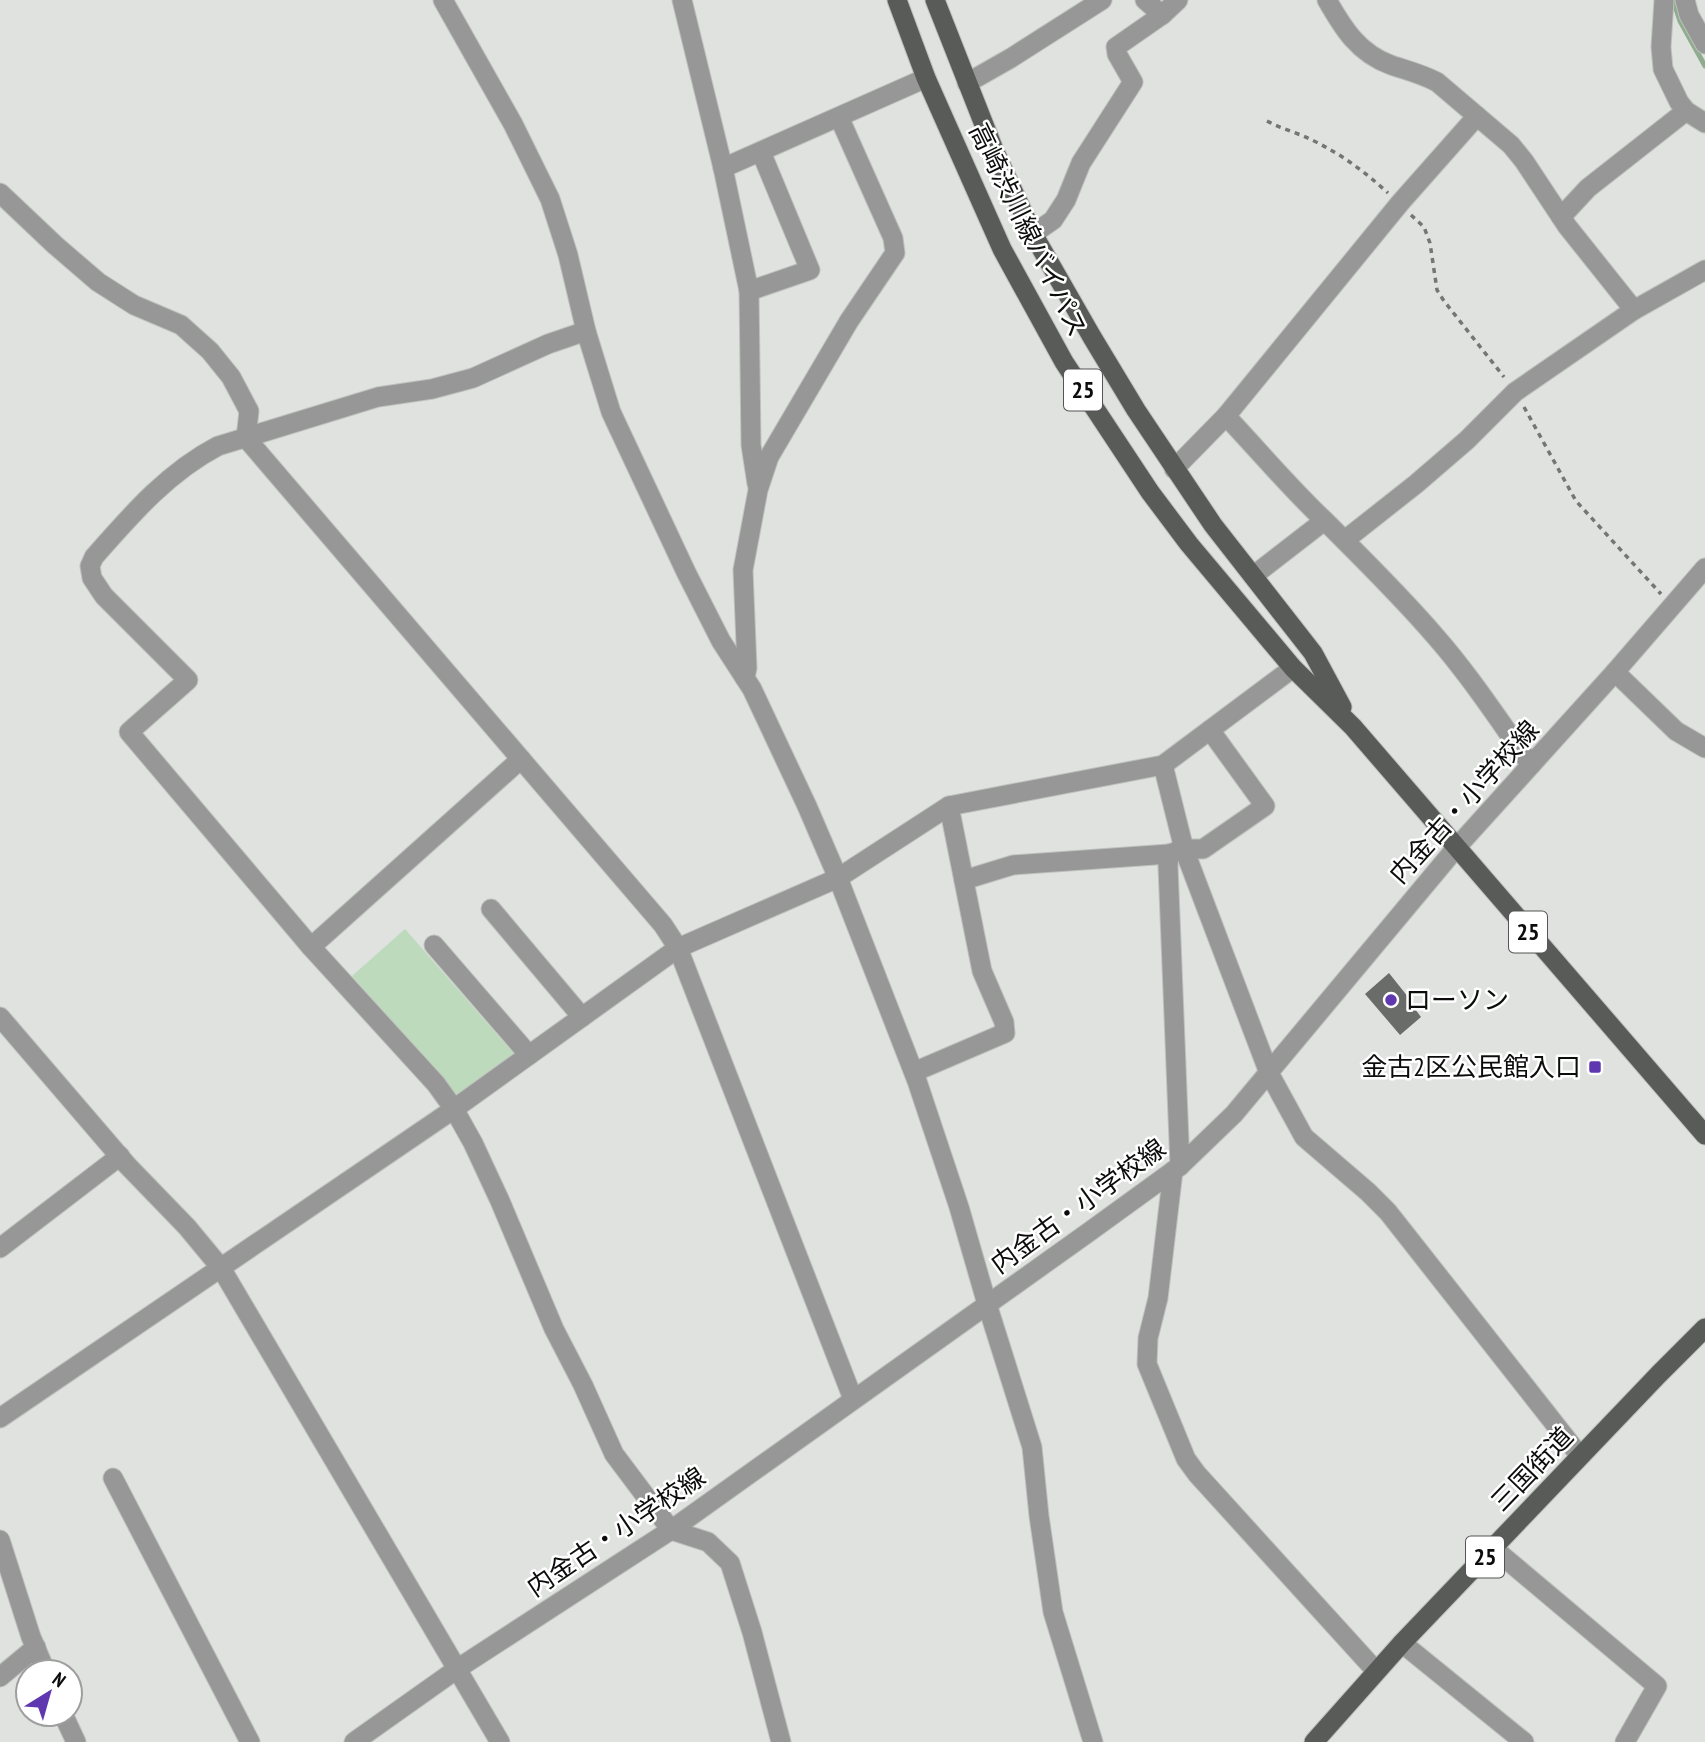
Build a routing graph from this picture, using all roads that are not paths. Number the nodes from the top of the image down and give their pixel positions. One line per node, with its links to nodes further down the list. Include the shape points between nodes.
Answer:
1 (443, 0): 27 (street, via 550,199)
2 (682, 0): 20 (street)
3 (897, 0): 13 (main road, 高崎渋川線バイパス / 25)
4 (935, 0): 14 (main road, 高崎渋川線バイパス / 25)
5 (1102, 0): 14 (street)
6 (1145, 0): 11 (street)
7 (1178, 0): 11 (street)
8 (1327, 0): 16 (street, via 1348,35 1367,53 1437,82)
9 (1664, 0): 15 (street, via 1663,69)
10 (1685, 0): 12 (street)
11 (1162, 15): 23 (street, via 1116,47 1133,82 1081,163 1053,220)
12 (1705, 44)
13 (926, 78): 17 (street); 36 (main road, 高崎渋川線バイパス / 25, via 1002,249 1065,362 1150,492)
14 (967, 83): 23 (main road, 高崎渋川線バイパス / 25)
15 (1686, 111): 18 (street); 22 (street, via 1588,188)
16 (1477, 116): 22 (street, via 1511,145); 28 (street)
17 (839, 117): 19 (street); 31 (street, via 893,238 895,254 849,321 769,457)
18 (1705, 123)
19 (761, 152): 20 (street); 25 (street, via 810,270)
20 (723, 168): 25 (street)
21 (0, 193): 29 (street, via 98,282 134,305 181,325 210,351 249,411)
22 (1561, 217): 26 (street)
23 (1033, 234): 30 (main road, 高崎渋川線バイパス / 25)
24 (1705, 270): 26 (street)
25 (749, 291): 31 (street, via 751,445)
26 (1634, 310): 33 (street, via 1515,391 1467,440)
27 (586, 331): 29 (street, via 473,378 378,397); 38 (street, via 611,412 692,584)
28 (1226, 416): 30 (street); 32 (street)
29 (246, 438): 42 (street); 52 (street, via 196,457 169,479 90,566 92,579 104,596 188,680 130,732)
30 (1174, 468): 35 (main road, 高崎渋川線バイパス / 25)
31 (758, 490): 38 (street, via 743,570)
32 (1324, 521): 33 (street); 35 (street)
33 (1345, 540): 44 (street, via 1452,656)
34 (1705, 568): 37 (street, 内金古・小学校線)
35 (1252, 576): 39 (main road, 高崎渋川線バイパス / 25, via 1313,653)
36 (1293, 668): 39 (main road, 高崎渋川線バイパス / 25); 40 (street)
37 (1615, 672): 41 (street, via 1676,731); 44 (street, 内金古・小学校線)
38 (745, 678): 48 (street)
39 (1353, 727): 46 (main road, 高崎渋川線バイパス / 25)
40 (1210, 730): 43 (street); 47 (street, via 1265,806 1203,849)
41 (1705, 748)
42 (521, 759): 52 (street); 53 (street)
43 (1163, 765): 45 (street); 47 (street)
44 (1531, 765): 46 (street, 内金古・小学校線)
45 (948, 806): 48 (street); 49 (street)
46 (1456, 848): 58 (street, 内金古・小学校線); 60 (main road, 高崎渋川線バイパス / 25)
47 (1177, 852): 49 (street, via 1013,865); 58 (street); 62 (street, via 1168,866)
48 (838, 878): 53 (street); 57 (street)
49 (964, 880): 57 (street, via 982,971 1005,1033)
50 (491, 909): 55 (street)
51 (435, 945): 56 (street)
52 (311, 947): 59 (street)
53 (678, 948): 55 (street); 67 (street)
54 (0, 1017): 61 (street)
55 (582, 1017): 56 (street)
56 (529, 1055): 59 (street)
57 (914, 1072): 65 (street)
58 (1269, 1073): 62 (street, 内金古・小学校線); 69 (street, via 1304,1137 1388,1212)
59 (454, 1109): 64 (street); 71 (street, via 614,1454)
60 (1705, 1135)
61 (120, 1156): 63 (street); 64 (street)
62 (1176, 1169): 65 (street, 内金古・小学校線); 78 (street, via 1147,1364 1186,1459 1197,1474)
63 (0, 1248)
64 (221, 1268): 68 (street); 77 (street)
65 (987, 1304): 67 (street, 内金古・小学校線); 86 (street, via 1031,1447 1053,1612)
66 (1705, 1328): 69 (main road, 三国街道 / 25)
67 (853, 1399): 71 (street, 内金古・小学校線)
68 (0, 1418)
69 (1580, 1456): 73 (main road, 三国街道 / 25)
70 (113, 1478): 82 (street)
71 (671, 1530): 77 (street, 内金古・小学校線); 85 (street, via 708,1542 730,1563)
72 (0, 1540): 75 (street)
73 (1493, 1548): 74 (main road, 三国街道 / 25); 87 (street, via 1657,1686)
74 (1402, 1643): 78 (main road, 三国街道 / 25); 80 (street)
75 (36, 1647): 76 (street); 79 (street)
76 (40, 1658)
77 (457, 1669): 83 (street, 内金古・小学校線); 84 (street)
78 (1376, 1671): 81 (main road, 三国街道 / 25)
79 (0, 1677)
80 (1510, 1738)
81 (1319, 1740)
82 (250, 1742)
83 (354, 1742)
84 (500, 1742)
85 (781, 1742)
86 (1093, 1742)
87 (1625, 1742)

